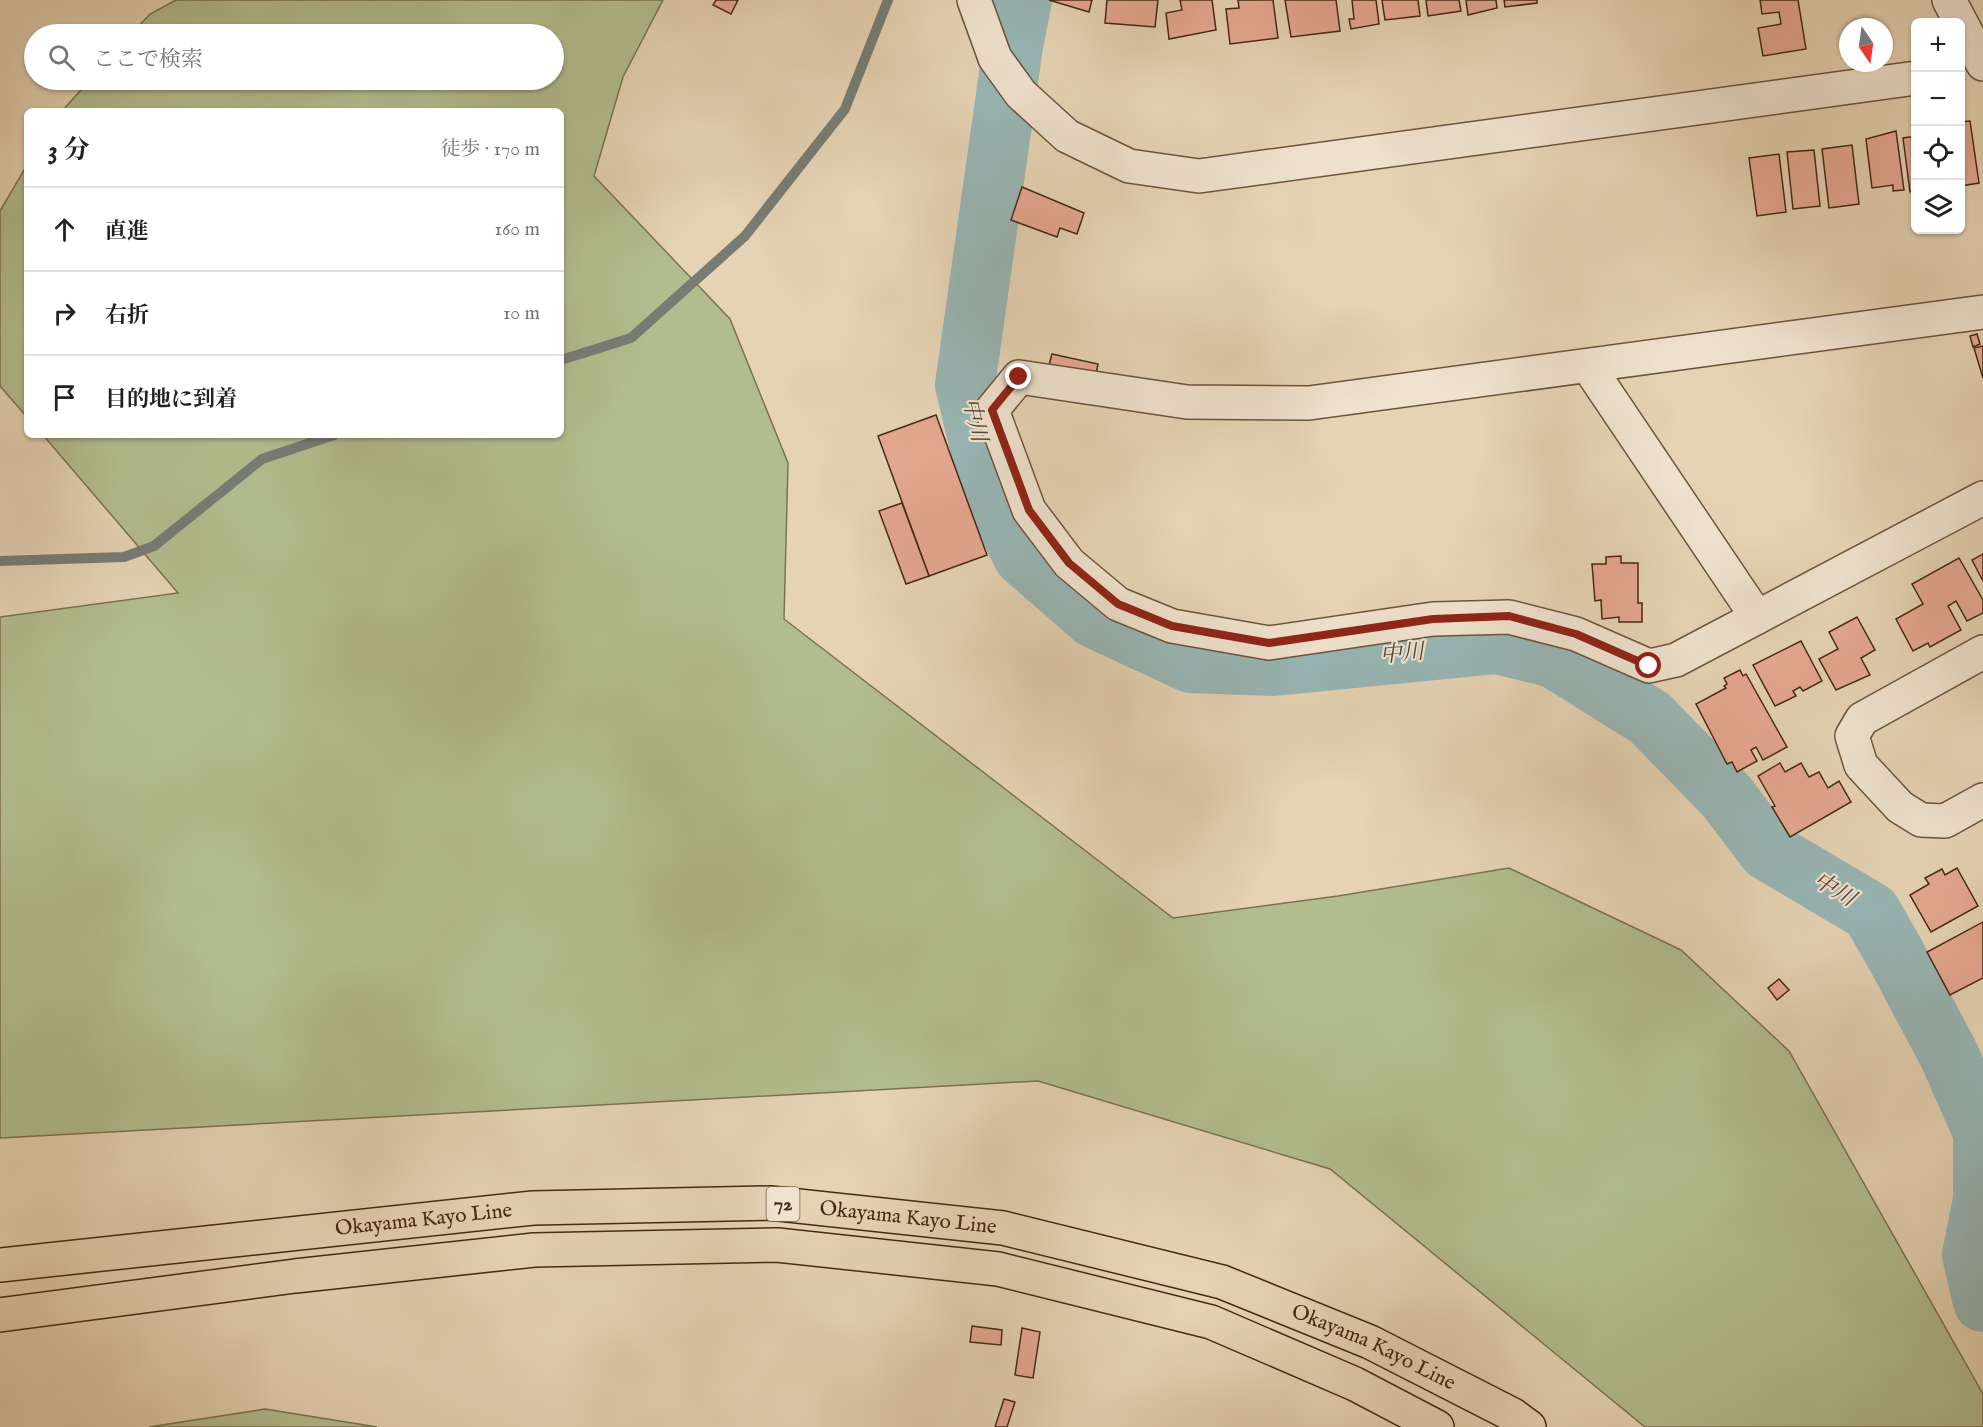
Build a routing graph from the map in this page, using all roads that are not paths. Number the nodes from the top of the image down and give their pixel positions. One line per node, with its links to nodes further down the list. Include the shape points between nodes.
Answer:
1 (974, 0): 4 (street, via 995,58 1021,94 1067,136 1129,166 1199,176)
2 (1950, 0): 3 (street)
3 (1974, 61)
4 (1911, 79)
5 (1983, 312): 6 (street)
6 (1588, 366): 8 (street); 8 (street, via 1309,403 1187,402 1019,377 992,410 1029,510 1069,563 1118,604 1172,626 1269,643 1433,619 1509,616 1576,634 1649,666 1676,660)
7 (1983, 498): 8 (street)
8 (1757, 617)
9 (1983, 652): 10 (street, via 1862,719 1852,736 1862,765 1900,807 1921,820 1945,821)
10 (1983, 800)
11 (0, 1265): 14 (main road, Okayama Kayo Line / 72, via 533,1208 770,1203 1003,1228 1222,1282 1370,1342 1513,1415)
12 (0, 1315): 13 (main road, Okayama Kayo Line / 72, via 295,1276 534,1250 777,1245 998,1269 1211,1322 1355,1384)
13 (1437, 1427)
14 (1529, 1427)

